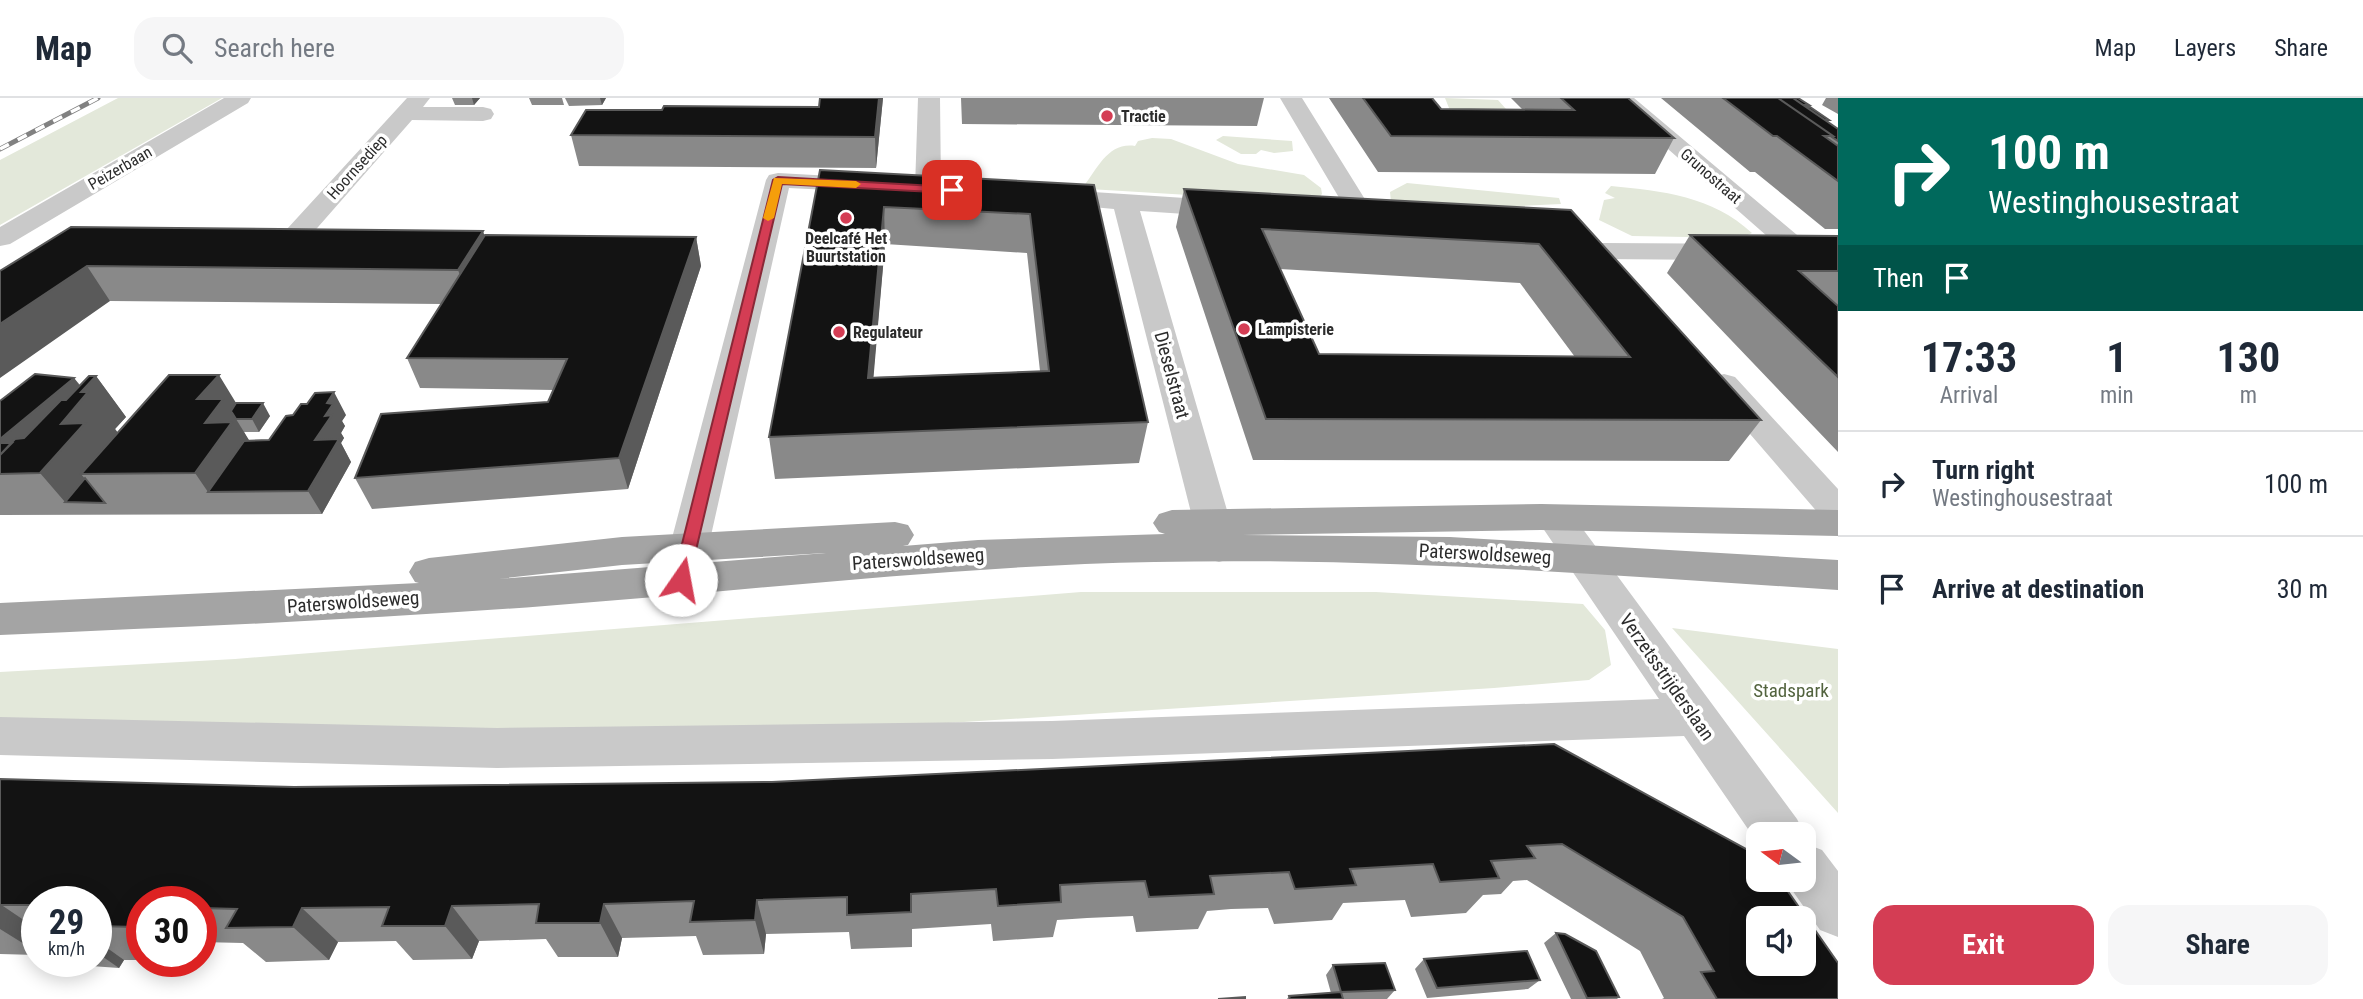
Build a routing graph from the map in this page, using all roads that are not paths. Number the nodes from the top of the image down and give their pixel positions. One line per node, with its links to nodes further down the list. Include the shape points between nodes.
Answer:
1 (240, 98): 16 (street, Peizerbaan)
2 (929, 98): 7 (street)
3 (1291, 98): 13 (street)
4 (1621, 98): 18 (street, Grunostraat)
5 (412, 106): 6 (street); 15 (street, Hoornsediep, via 295,237)
6 (483, 114)
7 (928, 188): 8 (street); 28 (street, via 778,180)
8 (954, 190)
9 (1020, 195): 10 (street)
10 (1125, 202): 11 (street); 26 (street, Dieselstraat)
11 (1251, 210)
12 (1335, 215): 13 (street)
13 (1363, 217): 14 (street)
14 (1390, 219)
15 (225, 237)
16 (0, 238)
17 (1738, 252): 18 (street); 20 (street); 21 (street, via 1592,240)
18 (1802, 253): 19 (street)
19 (1838, 253)
20 (1761, 274)
21 (1630, 281)
22 (1704, 362): 23 (street)
23 (1838, 512)
24 (1555, 517): 25 (main road, Paterswoldseweg); 26 (main road, Paterswoldseweg); 27 (street, Verzetsstrijderslaan)
25 (1838, 523)
26 (1215, 535): 27 (main road, Paterswoldseweg); 28 (main road, Paterswoldseweg, via 978,554)
27 (1584, 559): 29 (main road, Paterswoldseweg); 32 (street, Verzetsstrijderslaan)
28 (685, 563): 30 (main road, Paterswoldseweg); 31 (main road, Paterswoldseweg, via 268,608)
29 (1838, 575)
30 (0, 593)
31 (0, 619)
32 (1694, 717): 33 (street, via 1052,740 497,748); 34 (street, Verzetsstrijderslaan)
33 (0, 736)
34 (1771, 822)
35 (1816, 883): 36 (street)
36 (1838, 912)

